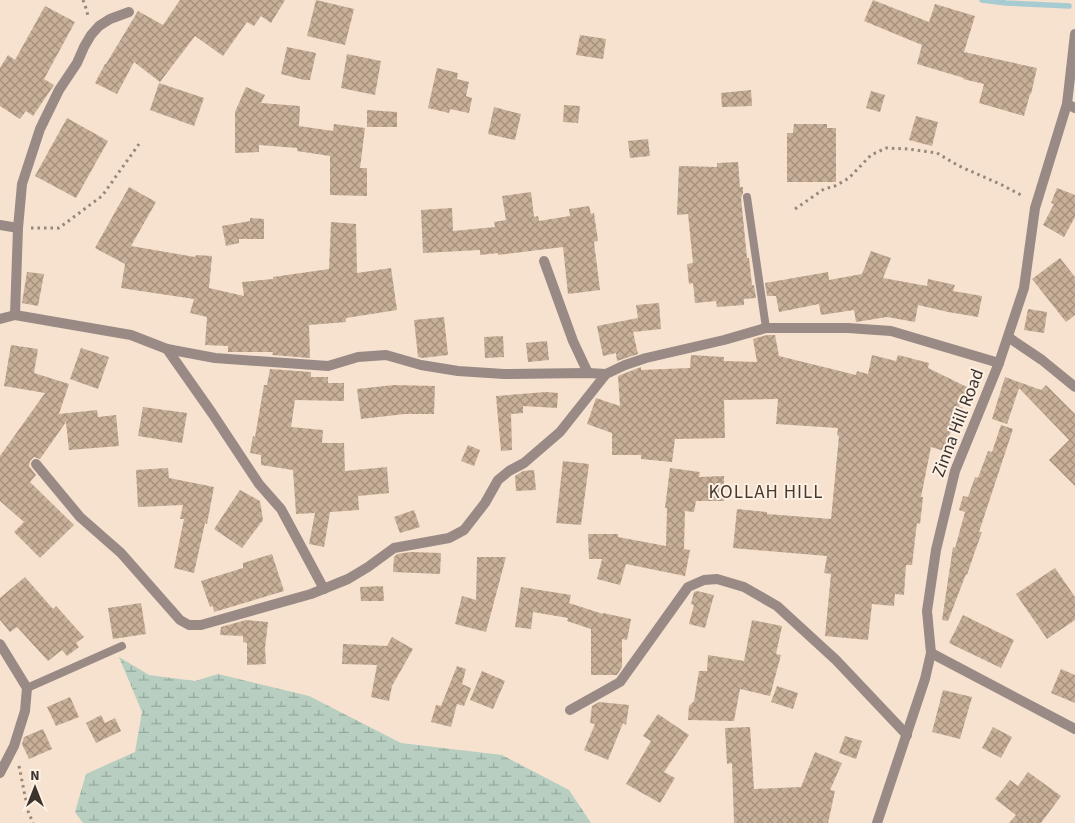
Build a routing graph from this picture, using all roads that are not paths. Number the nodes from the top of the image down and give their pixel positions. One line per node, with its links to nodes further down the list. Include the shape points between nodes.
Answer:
1 (129, 12): 6 (street, via 99,26 59,90 40,129 22,184)
2 (1075, 34): 3 (street, Zinna Hill Road)
3 (1071, 106): 11 (street, Zinna Hill Road, via 1036,208 1024,288)
4 (747, 197): 10 (lane)
5 (0, 225): 6 (street)
6 (18, 228): 8 (street)
7 (544, 261): 14 (street)
8 (15, 315): 9 (street); 12 (street, via 131,335)
9 (0, 319)
10 (766, 328): 13 (street, via 891,331); 15 (street, via 646,358)
11 (1008, 337): 13 (street, Zinna Hill Road); 16 (street)
12 (166, 349): 14 (street, via 215,358 328,366 358,357 386,354 458,372); 18 (street, via 259,484 281,509)
13 (999, 363): 21 (street, Zinna Hill Road, via 952,479 936,550 927,611)
14 (588, 373): 15 (street)
15 (606, 374): 18 (street, via 560,432 498,480 464,530 449,538 394,548 348,579)
16 (1075, 387)
17 (36, 464): 18 (street, via 80,517 121,553 180,620 189,625 201,625)
18 (324, 589)
19 (0, 644): 22 (street)
20 (122, 646): 22 (lane)
21 (931, 654): 24 (street); 25 (street, Zinna Hill Road)
22 (26, 688): 26 (street, via 25,711 14,746)
23 (570, 710): 25 (street, via 620,682 688,587 717,579 744,587 777,606 836,660)
24 (1075, 729)
25 (907, 735): 27 (street, Zinna Hill Road)
26 (0, 774)
27 (877, 823)

